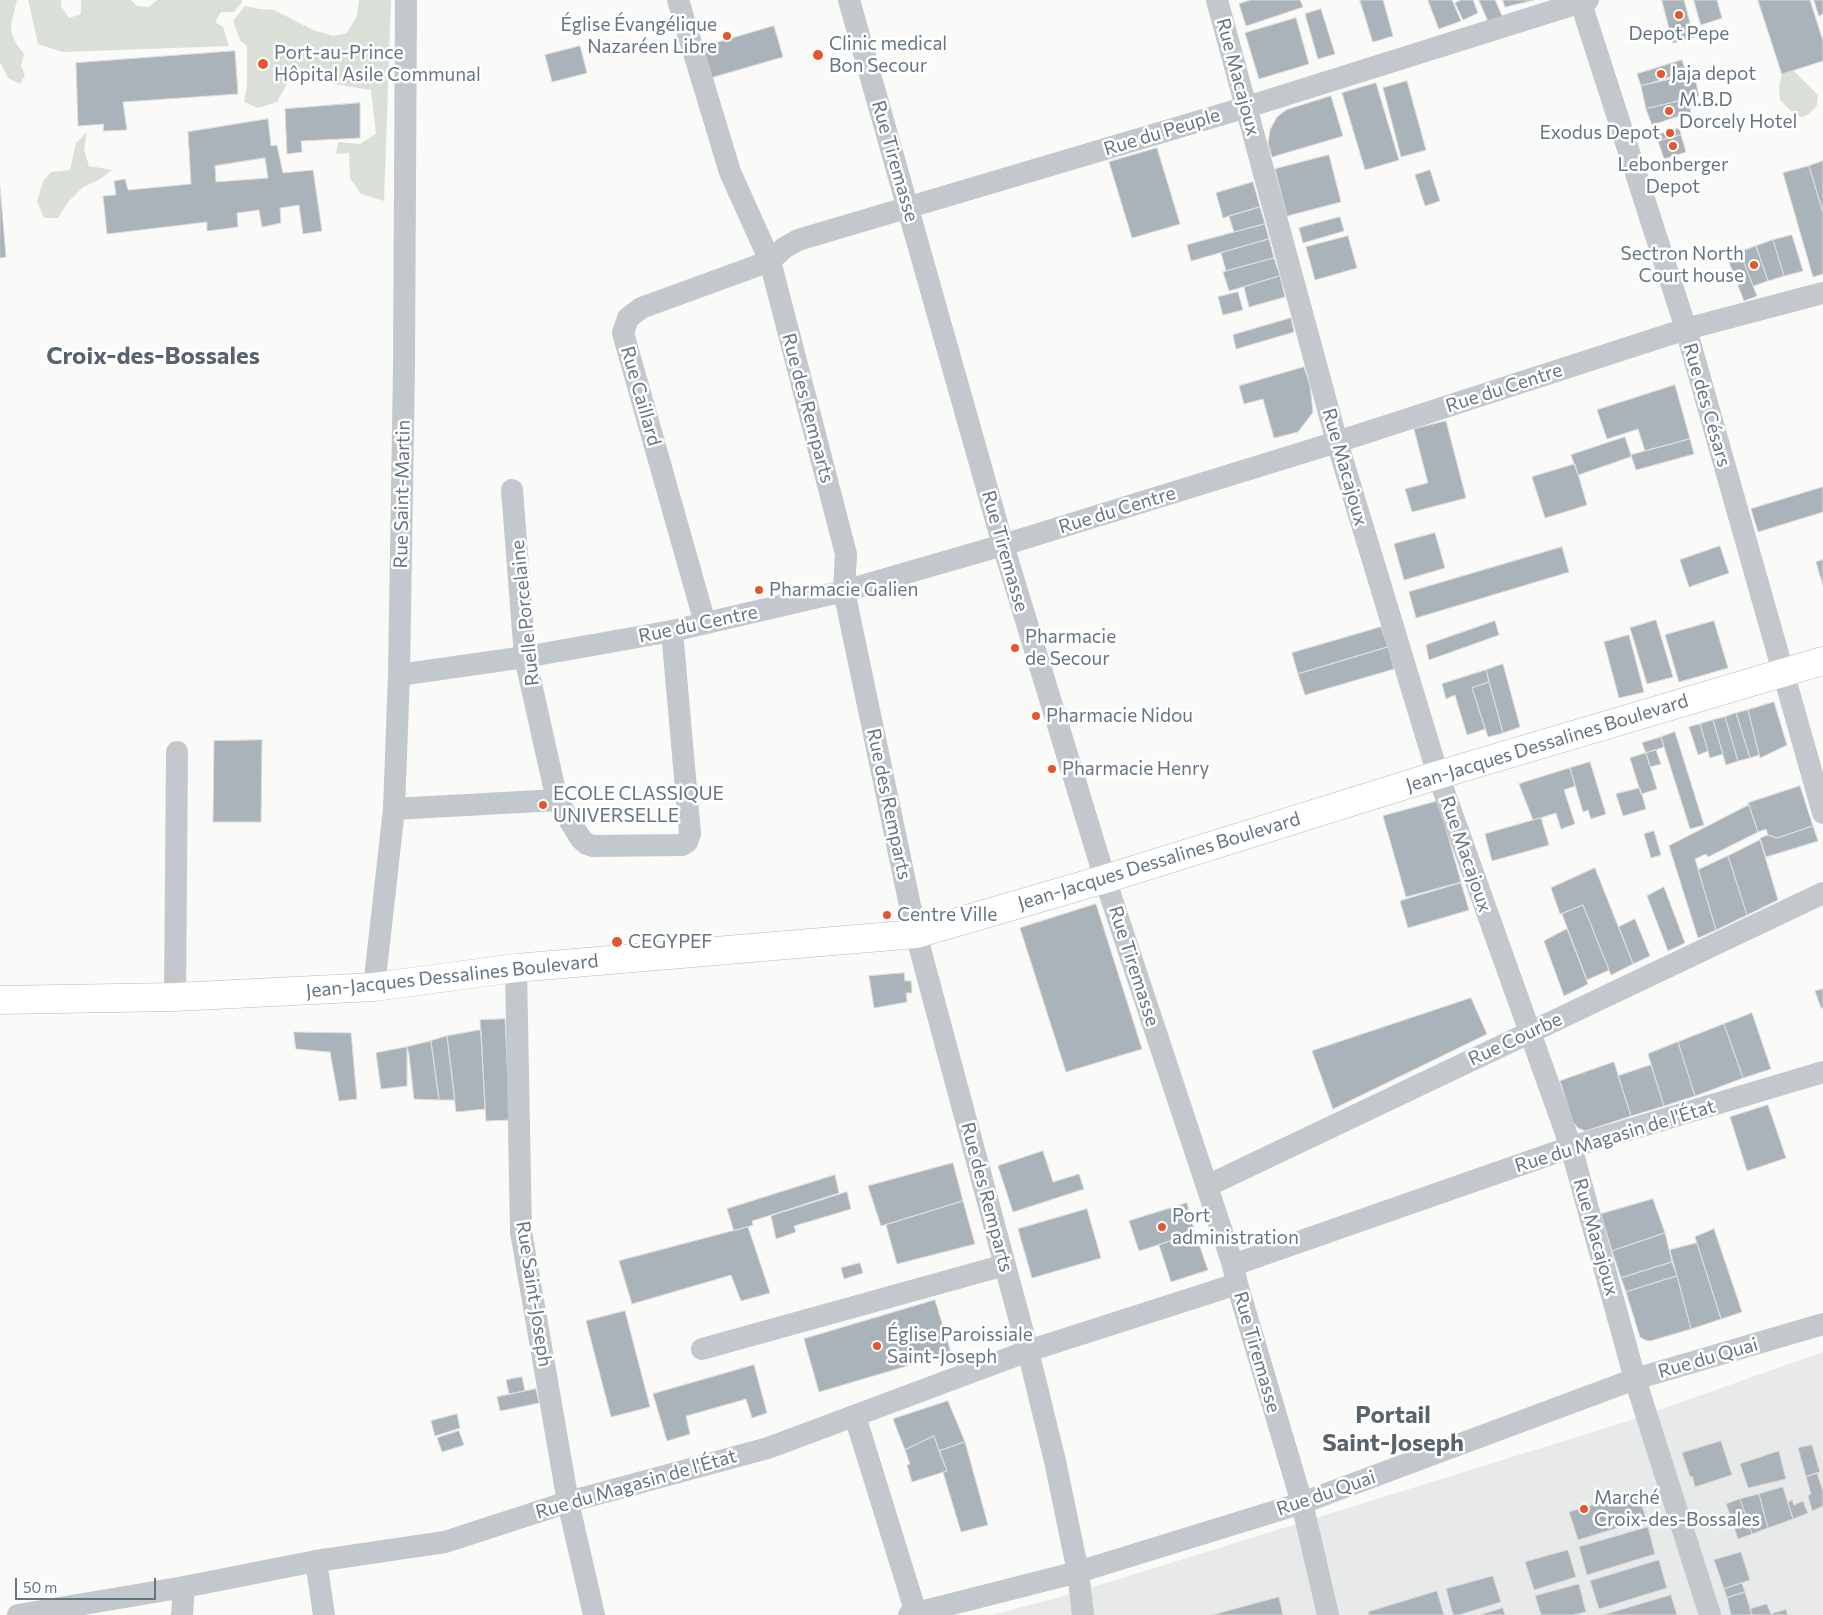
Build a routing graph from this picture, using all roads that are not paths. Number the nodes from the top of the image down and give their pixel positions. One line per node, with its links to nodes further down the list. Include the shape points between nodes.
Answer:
1 (406, 0): 20 (street, Rue Saint-Martin)
2 (678, 0): 8 (street, Rue des Remparts, via 730,172)
3 (849, 0): 7 (street, Rue Tiremasse)
4 (1217, 0): 6 (street, Rue Macajoux)
5 (1583, 1): 6 (street, Rue du Peuple); 10 (street, Rue des Césars)
6 (1247, 107): 7 (street, Rue du Peuple); 11 (street, Rue Macajoux)
7 (909, 208): 8 (street, Rue du Peuple, via 798,240); 13 (street, Rue Tiremasse)
8 (770, 261): 14 (street, Rue des Remparts, via 846,554); 15 (street, Rue Caillard, via 641,308 628,318 623,333)
9 (1823, 292): 10 (street, Rue du Centre)
10 (1686, 330): 11 (street, Rue du Centre); 19 (street, Rue des Césars)
11 (1337, 442): 13 (street, Rue du Centre); 22 (street, Rue Macajoux)
12 (512, 490): 17 (street, Ruelle Porcelaine)
13 (1003, 545): 14 (street, Rue du Centre); 26 (street, Rue Tiremasse)
14 (844, 591): 15 (street, Rue du Centre); 28 (street, Rue des Remparts)
15 (705, 623): 16 (street, Rue du Centre)
16 (672, 630): 17 (street, Rue du Centre); 23 (street, Ruelle Porcelaine, via 690,834 687,842 682,845 593,846 581,839)
17 (525, 657): 20 (street, Rue du Centre); 23 (street, Ruelle Porcelaine)
18 (1823, 661): 19 (main road, Jean-Jacques Dessalines Boulevard)
19 (1782, 673): 22 (main road, Jean-Jacques Dessalines Boulevard); 25 (street, Rue des Césars)
20 (398, 675): 24 (street, Rue Saint-Martin)
21 (177, 752): 31 (street)
22 (1438, 775): 26 (main road, Jean-Jacques Dessalines Boulevard); 33 (street, Rue Macajoux)
23 (557, 800): 24 (street)
24 (394, 809): 30 (street, Rue Saint-Martin)
25 (1823, 814)
26 (1105, 879): 28 (main road, Jean-Jacques Dessalines Boulevard); 36 (street, Rue Tiremasse)
27 (1823, 892): 33 (street, Rue Courbe)
28 (916, 934): 29 (main road, Jean-Jacques Dessalines Boulevard); 37 (street, Rue des Remparts)
29 (516, 968): 30 (main road, Jean-Jacques Dessalines Boulevard); 44 (street, Rue Saint-Joseph, via 521,1232)
30 (374, 987): 31 (main road, Jean-Jacques Dessalines Boulevard)
31 (176, 998): 32 (main road, Jean-Jacques Dessalines Boulevard)
32 (0, 1000)
33 (1529, 1032): 35 (street, Rue Macajoux); 36 (street, Rue Courbe)
34 (1823, 1072): 35 (street, Rue du Magasin de l'État)
35 (1571, 1147): 38 (street, Rue du Magasin de l'État, via 1408,1205); 42 (street, Rue Macajoux)
36 (1206, 1186): 38 (street, Rue Tiremasse)
37 (1005, 1265): 40 (street); 41 (street, Rue des Remparts)
38 (1235, 1275): 41 (street, Rue du Magasin de l'État); 45 (street, Rue Tiremasse)
39 (1823, 1324): 42 (street, Rue du Quai)
40 (702, 1349)
41 (1028, 1351): 43 (street, Rue du Magasin de l'État); 47 (street, Rue des Remparts)
42 (1636, 1379): 45 (street, Rue du Quai); 56 (street, Rue Macajoux)
43 (856, 1416): 44 (street, Rue du Magasin de l'État, via 768,1448); 49 (street)
44 (568, 1502): 46 (street, Rue du Magasin de l'État, via 445,1542); 53 (street, Rue Saint-Joseph)
45 (1302, 1503): 47 (street, Rue du Quai); 55 (street, Rue Tiremasse)
46 (316, 1562): 48 (street, Rue du Magasin de l'État); 52 (street)
47 (1078, 1572): 49 (street, Rue du Quai); 54 (street, Rue des Remparts)
48 (184, 1587): 50 (street, Rue du Magasin de l'État); 51 (street)
49 (912, 1614)
50 (18, 1615)
51 (182, 1615)
52 (324, 1615)
53 (594, 1615)
54 (1083, 1615)
55 (1328, 1615)
56 (1710, 1615)

